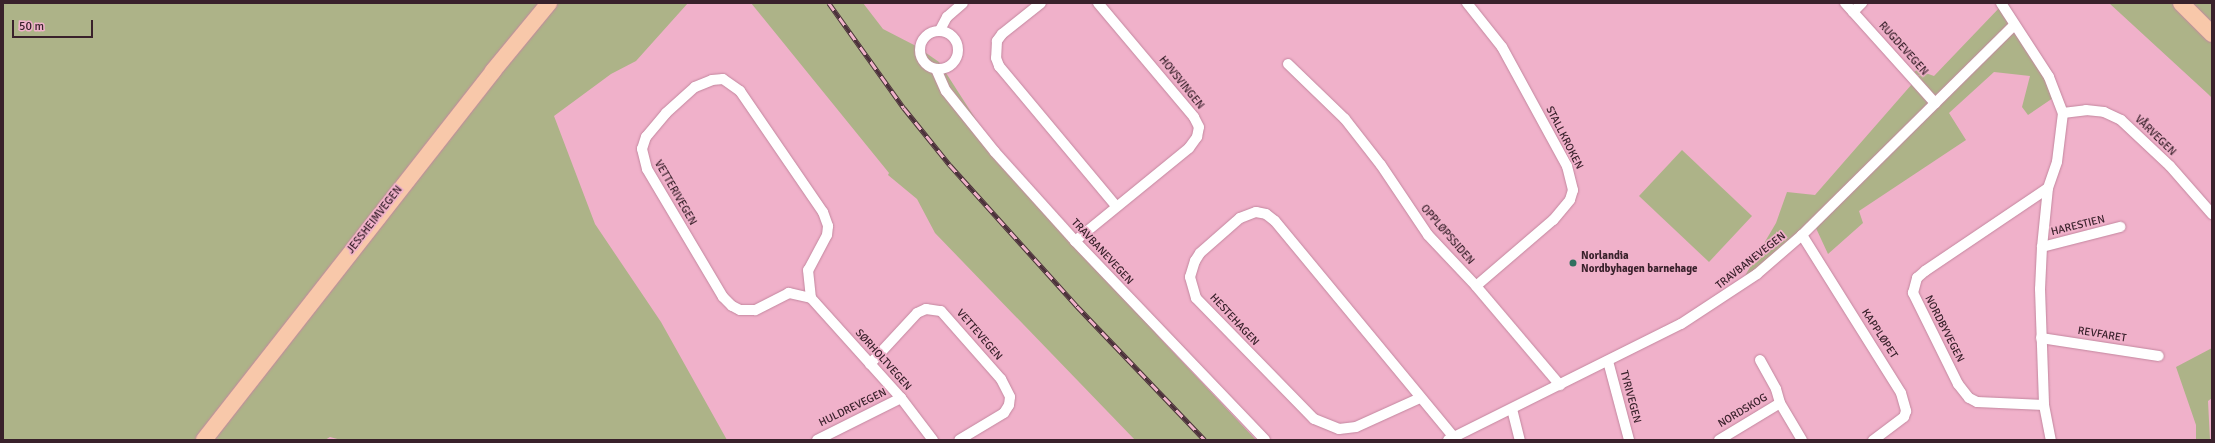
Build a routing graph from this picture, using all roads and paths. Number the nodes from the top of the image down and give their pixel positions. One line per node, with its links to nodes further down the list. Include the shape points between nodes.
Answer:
1 (550, 3): 40 (main road, JESSHEIMVEGEN, via 483,83)
2 (963, 3): 10 (street)
3 (1041, 3): 20 (street, via 997,40 996,58 999,66)
4 (1098, 3): 20 (street, HOVSVINGEN, via 1194,117 1198,127 1197,137 1189,148)
5 (1467, 3): 26 (street, STALLKROKEN, via 1502,47 1567,166 1573,190 1570,200 1553,220)
6 (1845, 3): 11 (street, RUGDEVEGEN)
7 (1862, 3): 11 (street)
8 (2001, 3): 12 (street)
9 (2181, 3): 14 (main road)
10 (951, 7): 13 (street)
11 (1853, 12): 17 (street, RUGDEVEGEN)
12 (2014, 25): 17 (street, TRAVBANEVEGEN); 18 (street, via 2049,76)
13 (940, 30): 16 (street, via 926,35 919,48 923,62); 16 (street, via 955,39 958,47 953,64 945,69)
14 (2212, 34)
15 (1288, 64): 26 (street, OPPLØPSSIDEN, via 1345,119 1381,165 1416,220)
16 (936, 69): 24 (street, TRAVBANEVEGEN, via 946,91 995,152)
17 (1936, 103): 23 (street, TRAVBANEVEGEN)
18 (2064, 113): 19 (street, via 2057,162); 21 (street, VÅRVEGEN, via 2092,110 2104,112 2121,120 2170,166)
19 (2048, 188): 25 (street); 37 (street, NORDBYVEGEN, via 1925,271 1918,278 1913,293 1958,384 1969,398 1977,402)
20 (1116, 206): 24 (street, HOVSVINGEN)
21 (2212, 214)
22 (2120, 228): 25 (street, HARESTIEN)
23 (1802, 235): 31 (street, TRAVBANEVEGEN, via 1757,274 1714,304); 49 (street, KAPPLØPET, via 1901,393 1906,411 1904,417)
24 (1075, 241): 44 (street, TRAVBANEVEGEN)
25 (2042, 247): 28 (street)
26 (1476, 286): 33 (street, OPPLØPSSIDEN)
27 (812, 298): 27 (street, VETTERIVEGEN, via 808,270 827,234 828,226 823,212 740,91 723,79 712,80 695,87 646,137 642,149 647,169 723,297 732,306 740,310 755,310 789,294); 32 (street, SØRHOLTVEGEN)
28 (2041, 338): 29 (street, REVFARET); 37 (street)
29 (2159, 356)
30 (1760, 360): 36 (street, NORDSKOG, via 1776,389)
31 (1608, 361): 33 (street, TRAVBANEVEGEN); 46 (street, TYRIVEGEN)
32 (870, 364): 34 (street, SØRHOLTVEGEN); 43 (street, VETTEVEGEN, via 917,313 926,309 941,311 1001,379 1010,397 1004,413)
33 (1560, 385): 38 (street, TRAVBANEVEGEN)
34 (901, 398): 41 (street, HULDREVEGEN); 42 (street, SØRHOLTVEGEN)
35 (1420, 398): 35 (street, HESTEHAGEN, via 1275,221 1266,214 1256,212 1240,218 1200,253 1190,277 1196,298 1314,419 1339,429 1356,427); 39 (street, HESTEHAGEN)
36 (1780, 403): 47 (street, NORDSKOG); 48 (street, NORDSKOG)
37 (2044, 405): 50 (street)
38 (1512, 409): 39 (street, TRAVBANEVEGEN); 45 (street)
39 (1451, 438)
40 (204, 440)
41 (817, 440)
42 (933, 440)
43 (959, 440)
44 (1265, 440)
45 (1520, 440)
46 (1629, 440)
47 (1719, 440)
48 (1802, 440)
49 (1873, 440)
50 (2051, 440)

